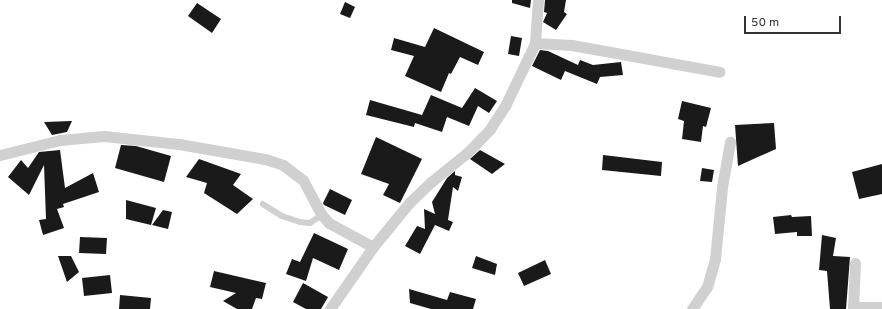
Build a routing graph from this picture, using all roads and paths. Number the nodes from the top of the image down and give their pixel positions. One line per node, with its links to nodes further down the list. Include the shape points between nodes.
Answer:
1 (538, 0): 2 (street)
2 (535, 42): 3 (street, via 572,45); 8 (street, via 505,106 490,129 468,152 415,196)
3 (720, 72)
4 (730, 142): 13 (street, via 722,187 715,259 707,287)
5 (0, 155): 7 (street, via 60,140 104,136 179,144 265,159 283,165 303,180)
6 (263, 204): 7 (lane, via 282,216 300,222 310,223)
7 (322, 214): 8 (street, via 329,223)
8 (373, 247): 12 (street)
9 (854, 263): 11 (street)
10 (882, 307): 11 (street)
11 (853, 308)
12 (330, 309)
13 (692, 309)

